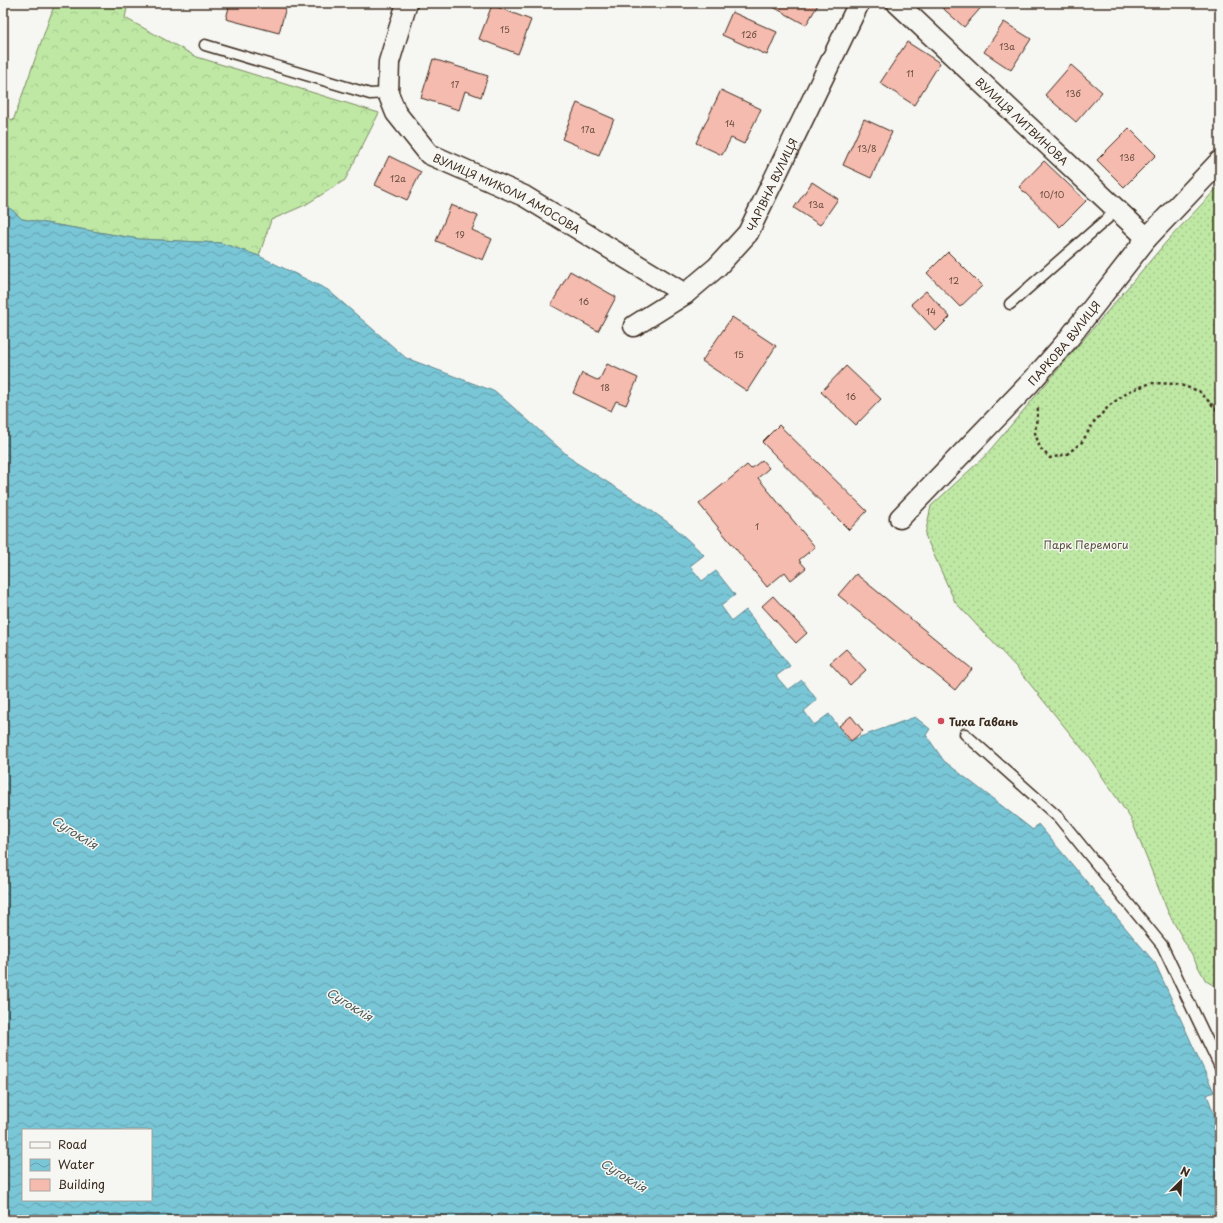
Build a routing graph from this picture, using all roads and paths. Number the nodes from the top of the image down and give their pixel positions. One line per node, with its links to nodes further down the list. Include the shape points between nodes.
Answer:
1 (407, 3): 5 (street, ВУЛИЦЯ МИКОЛИ АМОСОВА, via 389,62)
2 (859, 3): 9 (street, ЧАРІВНА ВУЛИЦЯ, via 748,233 717,268)
3 (897, 3): 7 (street, ВУЛИЦЯ ЛИТВИНОВА)
4 (205, 45): 5 (lane, via 370,94)
5 (388, 93): 9 (street, ВУЛИЦЯ МИКОЛИ АМОСОВА, via 396,113 429,154 524,196)
6 (1220, 161): 8 (street, ПАРКОВА ВУЛИЦЯ)
7 (1117, 210): 8 (street, ВУЛИЦЯ ЛИТВИНОВА); 10 (lane)
8 (1147, 238): 14 (street, ПАРКОВА ВУЛИЦЯ, via 1066,342 1030,383)
9 (685, 294): 11 (street, ЧАРІВНА ВУЛИЦЯ)
10 (1010, 304)
11 (634, 326)
12 (1038, 407): 13 (path, via 1035,433 1040,448 1050,458 1067,454 1082,442 1094,422 1110,405 1130,391 1151,383 1177,384 1199,391)
13 (1220, 413)
14 (900, 518)
15 (965, 734): 16 (lane, via 1059,818 1162,945)
16 (1220, 1067)

